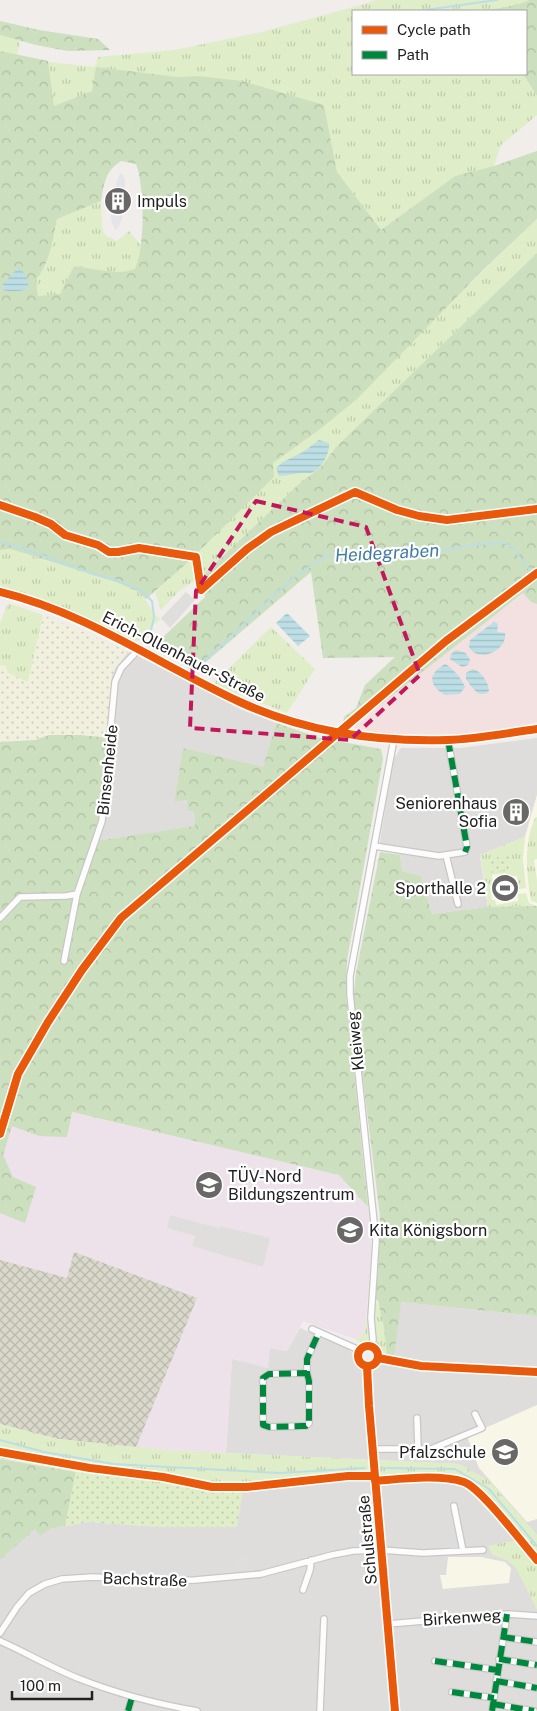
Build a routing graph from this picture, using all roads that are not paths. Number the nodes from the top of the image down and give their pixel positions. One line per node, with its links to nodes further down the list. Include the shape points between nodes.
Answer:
1 (0, 592): 2 (main road, Erich-Ollenhauer-Straße, via 71,616)
2 (139, 649): 4 (main road, Erich-Ollenhauer-Straße, via 214,690 296,724 338,734); 8 (street, Binsenheide, via 121,668 115,682 102,821)
3 (537, 729): 5 (main road, Erich-Ollenhauer-Straße)
4 (394, 739): 5 (main road, Erich-Ollenhauer-Straße); 6 (street, Kleiweg)
5 (448, 740): 7 (street, via 467,847 465,852)
6 (374, 846): 7 (street, via 425,855); 12 (street, Kleiweg, via 351,968 350,994 376,1241 370,1318)
7 (446, 855): 9 (street)
8 (77, 894): 10 (street, via 20,897); 11 (street, Binsenheide)
9 (458, 904)
10 (0, 918)
11 (64, 961)
12 (372, 1346): 13 (main road); 14 (main road, via 378,1352)
13 (359, 1350): 15 (main road, via 359,1361); 17 (street, via 315,1330 307,1359)
14 (378, 1358): 15 (main road); 16 (main road, via 421,1366)
15 (367, 1366): 20 (main road, Schulstraße)
16 (537, 1372)
17 (307, 1373): 17 (street, via 309,1423 306,1426 263,1425 263,1378 269,1374)
18 (475, 1414): 21 (street, via 482,1428 431,1449)
19 (417, 1418): 21 (street)
20 (372, 1449): 21 (street); 23 (main road, Schulstraße)
21 (418, 1449)
22 (454, 1506): 25 (street)
23 (381, 1550): 25 (street, Bachstraße); 26 (street, Bachstraße, via 353,1551); 31 (main road, Schulstraße)
24 (483, 1550): 25 (street, Bachstraße)
25 (463, 1551)
26 (311, 1560): 27 (street); 32 (street, Bachstraße, via 261,1574 226,1578 164,1581 93,1577 54,1581 29,1593)
27 (303, 1590)
28 (507, 1614): 29 (street, Birkenweg); 31 (street, Birkenweg); 33 (street)
29 (537, 1616)
30 (324, 1620): 47 (street)
31 (388, 1624): 48 (main road, Schulstraße)
32 (0, 1633)
33 (503, 1637): 35 (street); 36 (street)
34 (0, 1641): 43 (street, via 78,1678)
35 (537, 1642)
36 (499, 1659): 38 (street); 39 (street)
37 (435, 1661): 39 (street)
38 (537, 1665)
39 (497, 1670): 40 (street)
40 (496, 1681): 41 (street); 44 (street)
41 (537, 1688)
42 (452, 1692): 44 (street)
43 (132, 1698): 45 (street); 46 (street)
44 (493, 1701): 49 (street); 50 (street)
45 (128, 1711)
46 (196, 1711)
47 (320, 1711)
48 (395, 1711)
49 (492, 1711)
50 (534, 1711)

